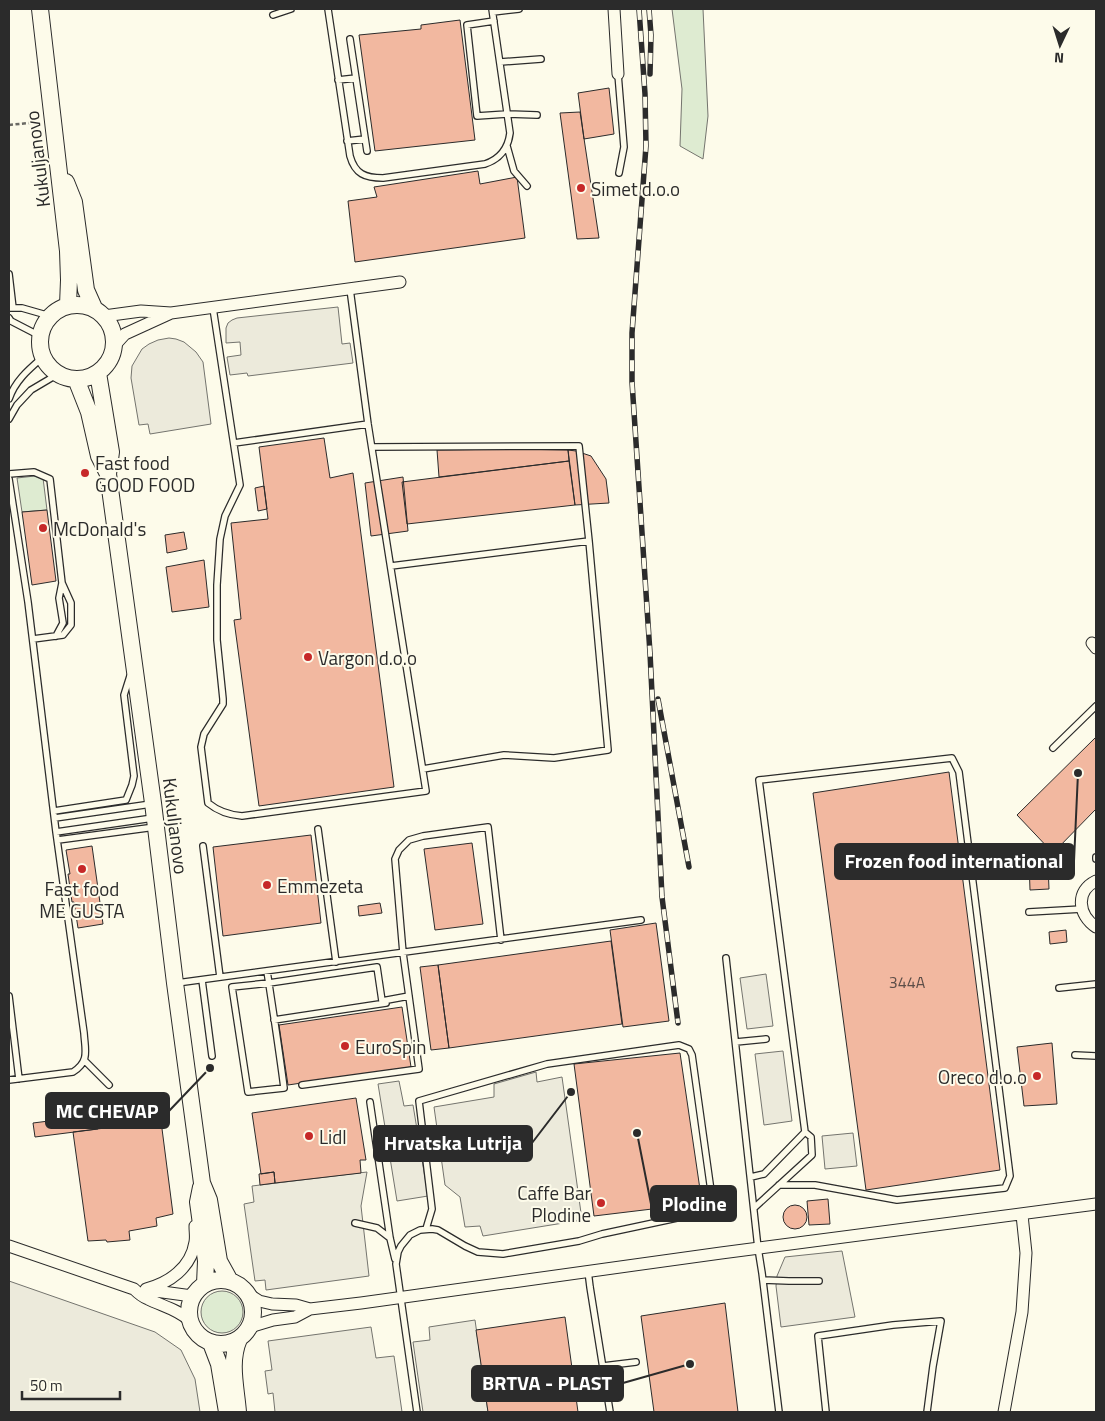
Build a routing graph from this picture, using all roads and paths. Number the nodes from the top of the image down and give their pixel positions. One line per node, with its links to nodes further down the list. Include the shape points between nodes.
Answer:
1 (40, 9): 23 (main road, Kukuljanovo)
2 (291, 9): 7 (lane)
3 (328, 9): 14 (lane)
4 (519, 9): 6 (lane)
5 (614, 9): 12 (street)
6 (493, 10): 8 (lane)
7 (274, 15)
8 (494, 21): 11 (lane); 15 (lane, via 467,25 478,116)
9 (350, 39): 13 (lane)
10 (541, 59): 11 (lane)
11 (500, 62): 15 (lane)
12 (618, 74): 24 (lane, via 624,147)
13 (356, 78): 14 (lane); 19 (lane)
14 (338, 80): 20 (lane)
15 (507, 114): 16 (lane); 21 (lane, via 510,133)
16 (537, 115)
17 (41, 121): 18 (path)
18 (9, 125)
19 (365, 139): 20 (lane); 22 (lane)
20 (348, 141): 21 (lane, via 352,164 364,176 373,178 485,164 494,161)
21 (507, 146): 25 (lane, via 514,171)
22 (367, 152)
23 (58, 164): 29 (main road, Kukuljanovo, via 68,251); 32 (main road, via 74,202 86,290)
24 (619, 173)
25 (527, 186)
26 (9, 274): 30 (lane)
27 (400, 282): 28 (street)
28 (350, 289): 31 (street); 44 (lane)
29 (68, 305): 32 (main road, via 81,304); 34 (main road)
30 (11, 308): 34 (lane)
31 (213, 308): 33 (street); 45 (lane)
32 (99, 312): 33 (street); 37 (main road, via 110,324)
33 (171, 313): 37 (street, via 125,334)
34 (50, 316): 36 (main road)
35 (9, 318): 36 (lane)
36 (40, 336): 38 (main road)
37 (114, 345): 39 (main road, via 112,356)
38 (43, 357): 40 (main road); 42 (lane, via 23,374)
39 (98, 373): 41 (main road); 48 (main road, via 110,452)
40 (58, 374): 41 (main road); 43 (lane, via 31,390)
41 (76, 379): 48 (main road, via 89,412 99,456)
42 (9, 399)
43 (9, 419)
44 (368, 424): 45 (lane); 46 (lane)
45 (234, 443): 58 (lane, via 240,486 225,516 217,585 217,640 223,704 204,734 201,747 208,804 231,816 242,816 426,791)
46 (372, 447): 50 (lane, via 578,446); 51 (lane)
47 (9, 474): 52 (lane, via 34,472 50,479)
48 (108, 474): 55 (main road, Kukuljanovo)
49 (9, 479): 54 (lane)
50 (590, 541): 51 (lane); 58 (lane, via 608,750 554,758 504,755)
51 (391, 566): 58 (lane)
52 (62, 583): 53 (lane, via 59,598 63,623); 53 (lane, via 71,603 71,626 63,635)
53 (56, 636): 54 (lane)
54 (33, 639): 59 (lane)
55 (134, 665): 59 (lane, via 124,695 134,776 126,800); 60 (main road, Kukuljanovo)
56 (1096, 706): 57 (lane)
57 (1053, 748)
58 (423, 769)
59 (55, 814): 60 (lane); 62 (lane)
60 (154, 816): 62 (lane); 63 (lane); 77 (main road, Kukuljanovo)
61 (318, 829): 73 (lane)
62 (56, 832): 63 (lane)
63 (58, 840): 89 (lane)
64 (203, 846): 75 (lane)
65 (1096, 881): 66 (street, via 1086,889)
66 (1082, 909): 67 (lane); 69 (street, via 1088,921)
67 (1029, 912)
68 (641, 920): 70 (lane)
69 (1096, 927)
70 (501, 940): 71 (lane); 71 (lane, via 488,827 414,838 398,850 395,864)
71 (403, 953): 73 (lane); 82 (lane)
72 (726, 958): 85 (lane)
73 (336, 962): 74 (lane)
74 (267, 972): 75 (lane); 78 (lane)
75 (220, 978): 76 (lane)
76 (202, 980): 77 (lane); 87 (lane)
77 (175, 983): 97 (main road, Kukuljanovo)
78 (269, 983): 82 (lane, via 377,967 382,1001); 83 (lane); 83 (lane, via 232,986 248,1092 284,1088)
79 (1096, 984): 80 (lane)
80 (1059, 988)
81 (9, 996): 90 (lane)
82 (409, 998): 83 (lane); 93 (lane, via 419,1069)
83 (274, 1020)
84 (766, 1039): 85 (lane)
85 (736, 1042): 96 (lane)
86 (1075, 1055): 88 (lane)
87 (212, 1056)
88 (1096, 1056)
89 (85, 1061): 90 (lane, via 73,1072); 92 (lane)
90 (20, 1079): 91 (lane)
91 (9, 1080)
92 (108, 1085)
93 (302, 1085)
94 (370, 1102): 105 (lane)
95 (805, 1132): 96 (lane, via 764,1174); 98 (lane, via 811,1137 812,1155); 98 (lane, via 759,780 952,758 959,772 1010,1176 1005,1188 897,1200 815,1185)
96 (751, 1177): 101 (lane)
97 (202, 1183): 99 (main road, Kukuljanovo); 111 (main road, Kukuljanovo, via 209,1200 219,1261)
98 (779, 1185): 101 (lane)
99 (198, 1202): 113 (main road, Kukuljanovo, via 206,1262); 114 (street, via 192,1255 169,1279)
100 (1096, 1204): 102 (street)
101 (754, 1208): 107 (lane)
102 (1022, 1214): 107 (street); 131 (street, via 1026,1253 1022,1312)
103 (355, 1223): 105 (lane, via 377,1228)
104 (426, 1229): 104 (lane, via 432,1208 420,1101 547,1064 679,1045 689,1049 712,1198 709,1210 579,1241 503,1254 478,1252 438,1230); 108 (lane, via 414,1232 405,1240)
105 (390, 1238): 108 (lane)
106 (9, 1246): 114 (street)
107 (758, 1248): 109 (street); 110 (lane)
108 (396, 1264): 117 (lane)
109 (588, 1271): 117 (street); 123 (lane)
110 (763, 1280): 112 (lane); 128 (lane)
111 (230, 1281): 113 (main road, via 215,1280); 115 (main road, Kukuljanovo, via 240,1285)
112 (819, 1281)
113 (205, 1284): 116 (main road)
114 (140, 1289): 116 (street); 119 (street, via 146,1298 183,1314)
115 (248, 1294): 118 (street, via 259,1301); 120 (main road, via 253,1315)
116 (192, 1296): 119 (main road)
117 (401, 1298): 118 (street); 126 (lane)
118 (310, 1309): 120 (street)
119 (189, 1320): 121 (main road, via 200,1337)
120 (245, 1333): 121 (main road, via 230,1343); 125 (main road, via 235,1349 233,1361)
121 (211, 1343): 124 (main road, via 219,1364)
122 (636, 1362): 123 (lane)
123 (602, 1366): 127 (lane)
124 (227, 1412)
125 (238, 1412)
126 (417, 1412)
127 (610, 1412)
128 (779, 1412)
129 (826, 1412): 130 (lane, via 818,1336 941,1321)
130 (927, 1412)
131 (1004, 1412)

